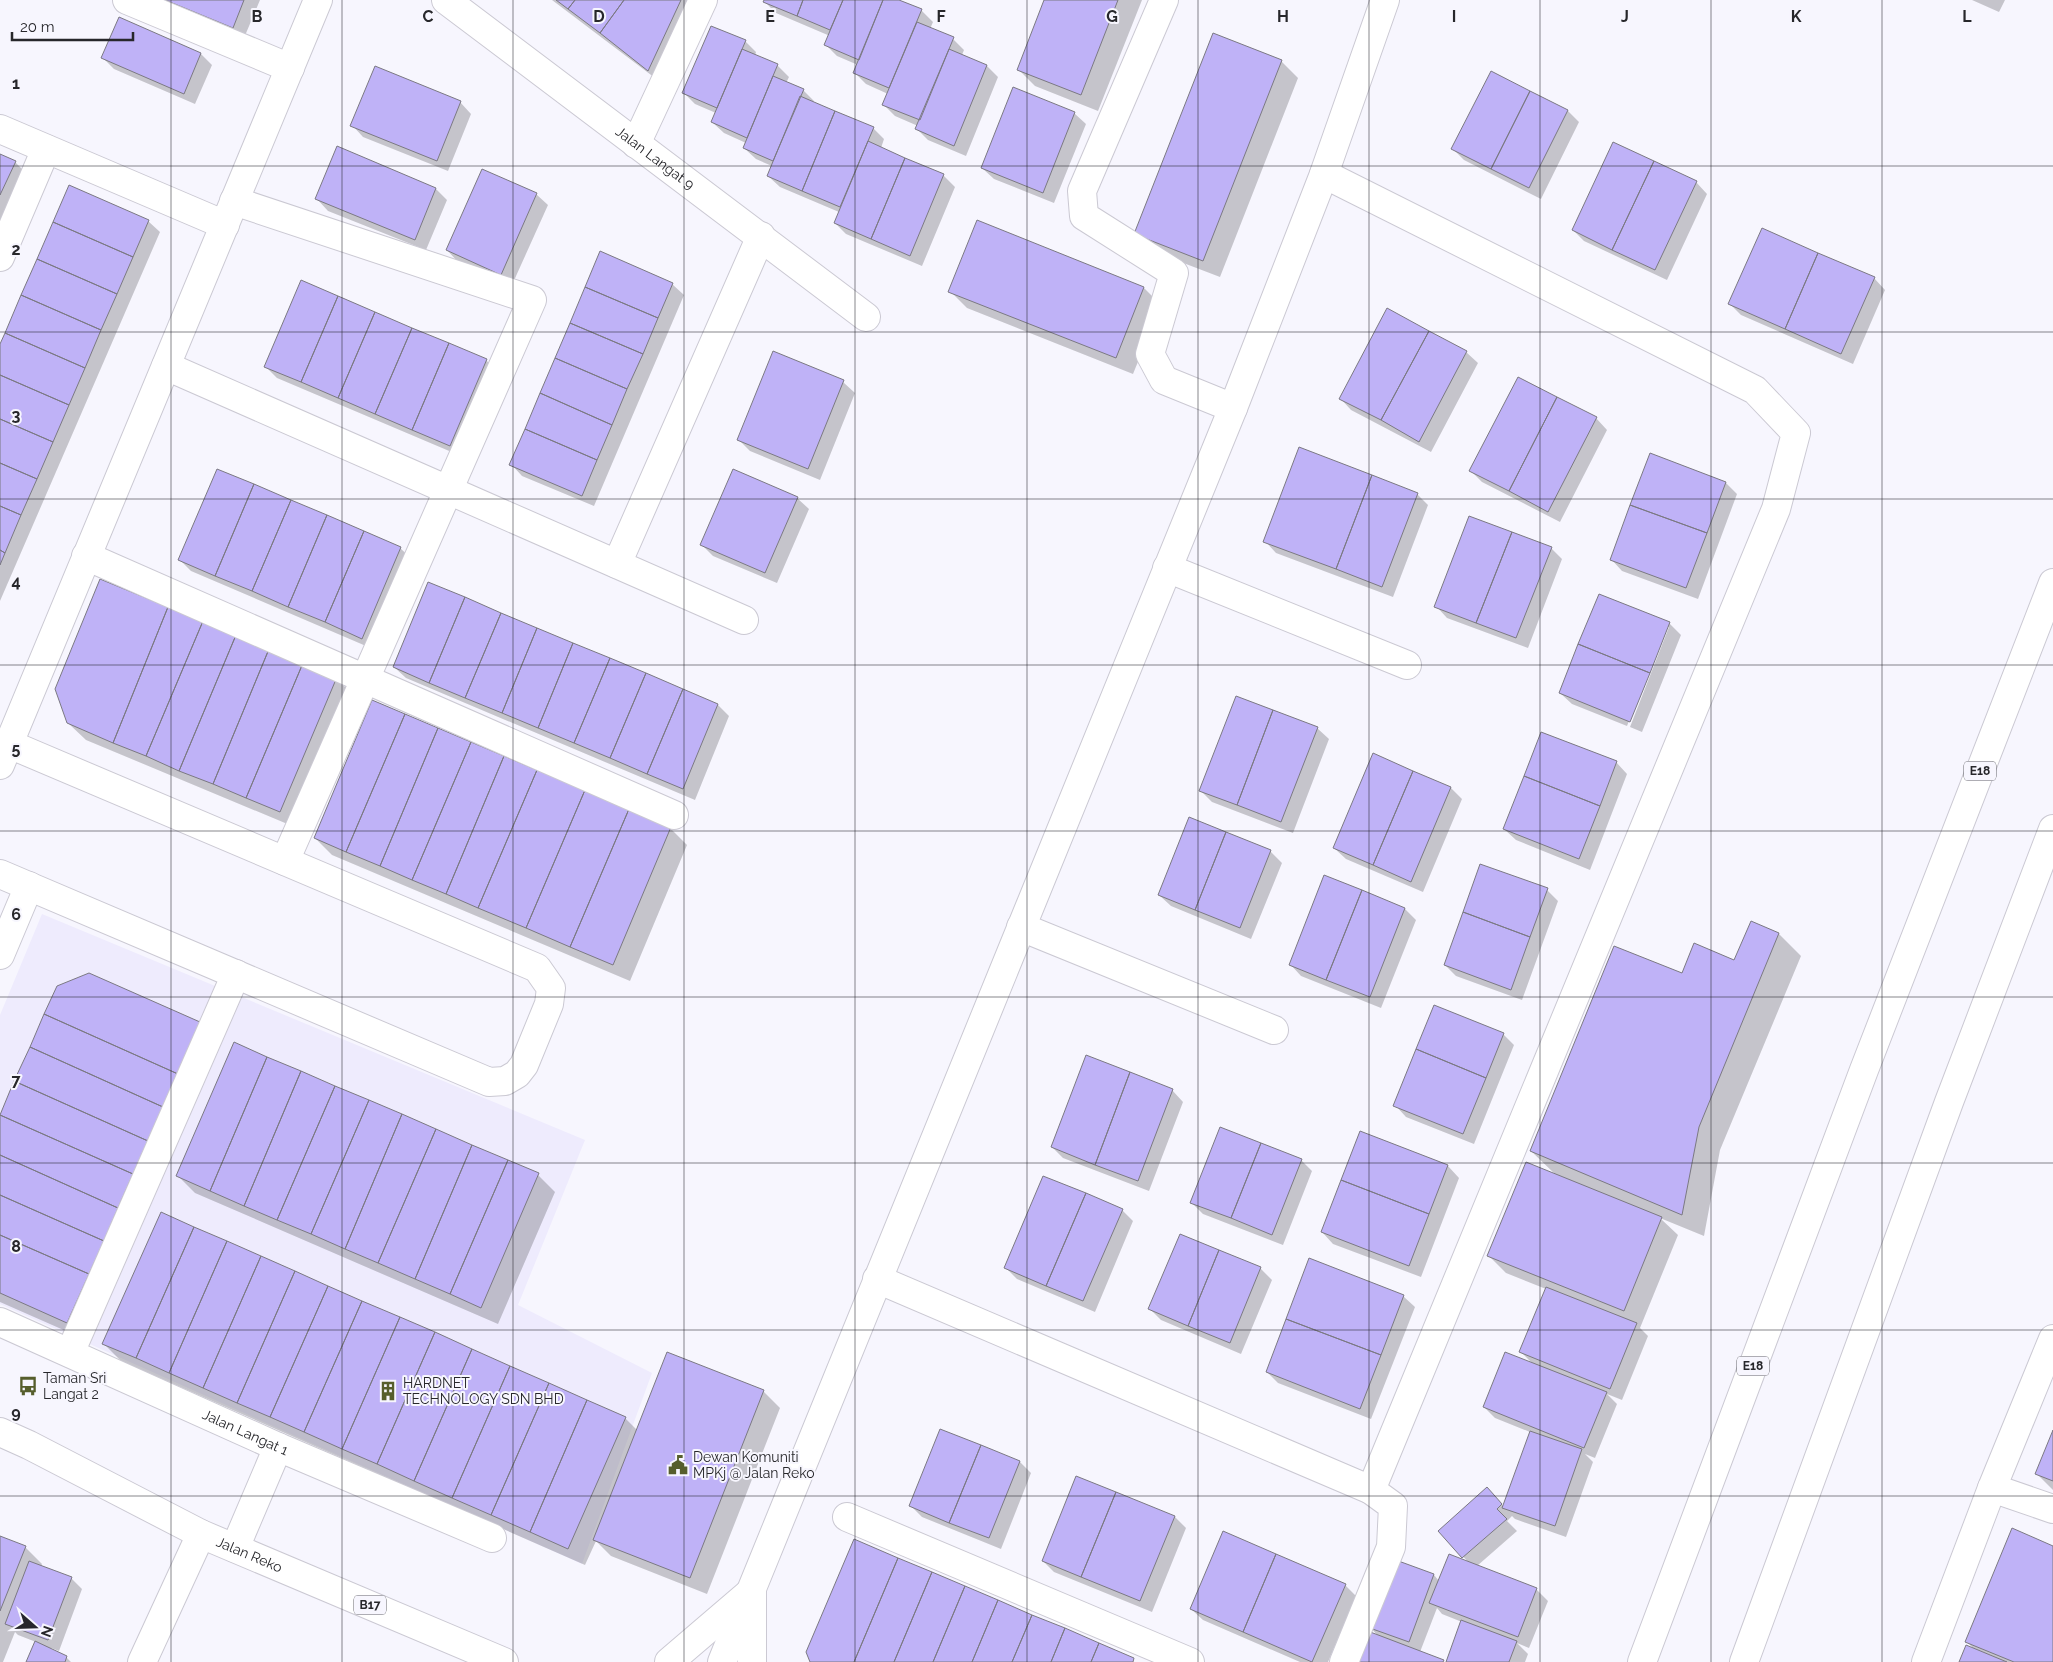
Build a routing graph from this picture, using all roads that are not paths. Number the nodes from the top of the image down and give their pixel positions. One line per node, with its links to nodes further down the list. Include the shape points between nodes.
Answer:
1 (127, 0): 7 (main road)
2 (318, 0): 7 (main road)
3 (446, 0): 9 (main road, Jalan Langat 9)
4 (703, 0): 9 (main road)
5 (1164, 0): 17 (main road, via 1082,191 1084,216 1174,273 1150,354 1164,380)
6 (1385, 0): 11 (main road)
7 (290, 68): 12 (main road)
8 (0, 129): 10 (main road)
9 (636, 144): 13 (main road, Jalan Langat 9)
10 (46, 149): 12 (main road); 14 (main road)
11 (1324, 174): 17 (main road); 43 (main road, via 1755,390 1796,433 1776,509)
12 (230, 213): 16 (main road); 18 (main road, via 532,300)
13 (760, 236): 15 (main road, Jalan Langat 9); 20 (main road)
14 (0, 257)
15 (866, 317)
16 (166, 366): 18 (main road); 19 (main road)
17 (1233, 408): 21 (main road)
18 (448, 490): 20 (main road); 25 (main road)
19 (86, 556): 25 (main road); 26 (main road)
20 (617, 564): 23 (main road)
21 (1167, 568): 24 (main road); 32 (main road)
22 (2053, 583): 57 (main road, E18, via 1864,1070)
23 (744, 620)
24 (1407, 665)
25 (365, 679): 27 (main road); 29 (main road)
26 (7, 736): 29 (main road)
27 (674, 815)
28 (2053, 829): 58 (main road, via 1948,1102)
29 (285, 861): 34 (main road, via 537,968 551,988 549,1004 524,1065 505,1081 489,1082)
30 (0, 874): 31 (main road)
31 (29, 886): 33 (main road); 34 (main road)
32 (1021, 927): 35 (main road); 36 (main road)
33 (0, 955)
34 (236, 974): 39 (main road)
35 (1274, 1030)
36 (877, 1279): 43 (main road); 49 (main road)
37 (0, 1322): 39 (main road, Jalan Langat 1)
38 (2053, 1338): 42 (main road)
39 (70, 1353): 41 (main road, Jalan Langat 1)
40 (0, 1432): 46 (main road, Jalan Reko / B17)
41 (278, 1447): 47 (main road, Jalan Langat 1); 48 (main road)
42 (1992, 1488): 44 (main road); 59 (main road)
43 (1371, 1490): 56 (main road, via 1392,1506 1391,1547)
44 (2053, 1509)
45 (847, 1517): 55 (main road)
46 (201, 1534): 48 (main road, Jalan Reko / B17); 50 (main road)
47 (492, 1538)
48 (235, 1548): 51 (main road, Jalan Reko / B17)
49 (752, 1591): 52 (main road); 53 (main road); 54 (main road)
50 (142, 1662)
51 (504, 1662)
52 (669, 1662)
53 (722, 1662)
54 (752, 1662)
55 (1190, 1662)
56 (1344, 1662)
57 (1642, 1662)
58 (1744, 1662)
59 (1926, 1662)

